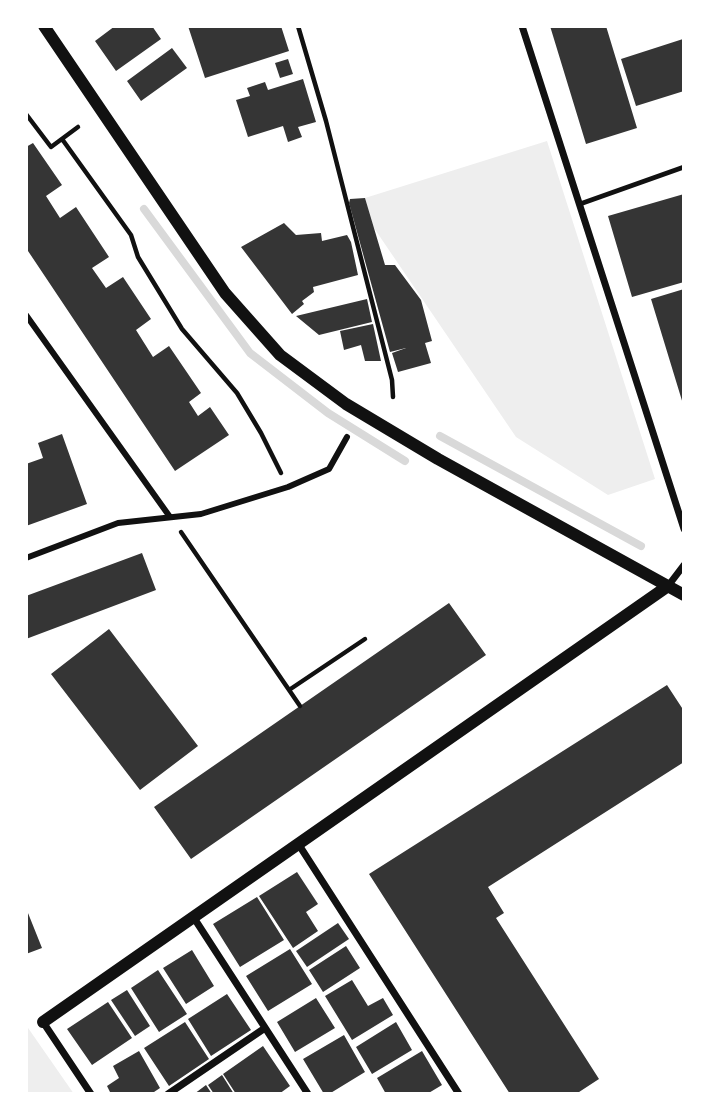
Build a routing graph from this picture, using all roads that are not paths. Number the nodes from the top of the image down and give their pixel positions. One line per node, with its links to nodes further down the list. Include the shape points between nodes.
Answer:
1 (44, 26): 11 (street, via 225,293 280,355 346,404)
2 (522, 26): 4 (street)
3 (684, 167): 4 (lane)
4 (580, 204): 8 (street)
5 (26, 314): 7 (street)
6 (347, 437): 7 (street, via 329,469 289,487 201,514)
7 (170, 517): 9 (street, via 118,523)
8 (684, 529)
9 (26, 558)
10 (684, 565): 11 (street)
11 (668, 586): 12 (street); 13 (street)
12 (684, 595)
13 (299, 845): 14 (street); 20 (street)
14 (194, 918): 15 (street); 16 (street)
15 (43, 1021): 17 (street)
16 (265, 1028): 18 (street); 19 (street)
17 (91, 1094)
18 (168, 1094)
19 (308, 1094)
20 (459, 1094)

